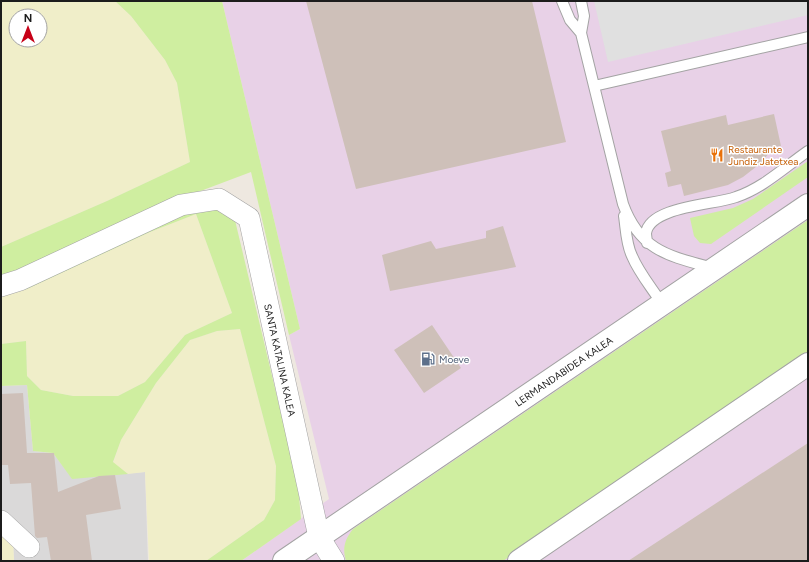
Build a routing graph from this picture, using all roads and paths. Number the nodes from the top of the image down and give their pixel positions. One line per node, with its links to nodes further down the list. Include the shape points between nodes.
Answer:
1 (562, 1): 3 (lane, via 570,20)
2 (581, 1): 3 (lane, via 584,16)
3 (581, 33): 5 (lane)
4 (808, 36): 5 (lane)
5 (594, 86): 7 (lane)
6 (808, 151): 9 (lane, via 759,186 736,197 672,211 655,220 646,234)
7 (623, 204): 9 (lane, via 628,220); 12 (lane, via 631,255)
8 (808, 205): 10 (street, LERMANDABIDEA KALEA)
9 (647, 242): 10 (lane, via 653,248 676,258)
10 (714, 269): 12 (street, LERMANDABIDEA KALEA)
11 (1, 286): 15 (street, SANTA KATALINA KALEA, via 20,280 181,205 219,199 249,218)
12 (662, 304): 15 (street, LERMANDABIDEA KALEA)
13 (808, 364): 19 (street)
14 (1, 521): 16 (street)
15 (319, 537): 17 (street, LERMANDABIDEA KALEA); 18 (street)
16 (29, 547)
17 (284, 561)
18 (334, 561)
19 (519, 561)

